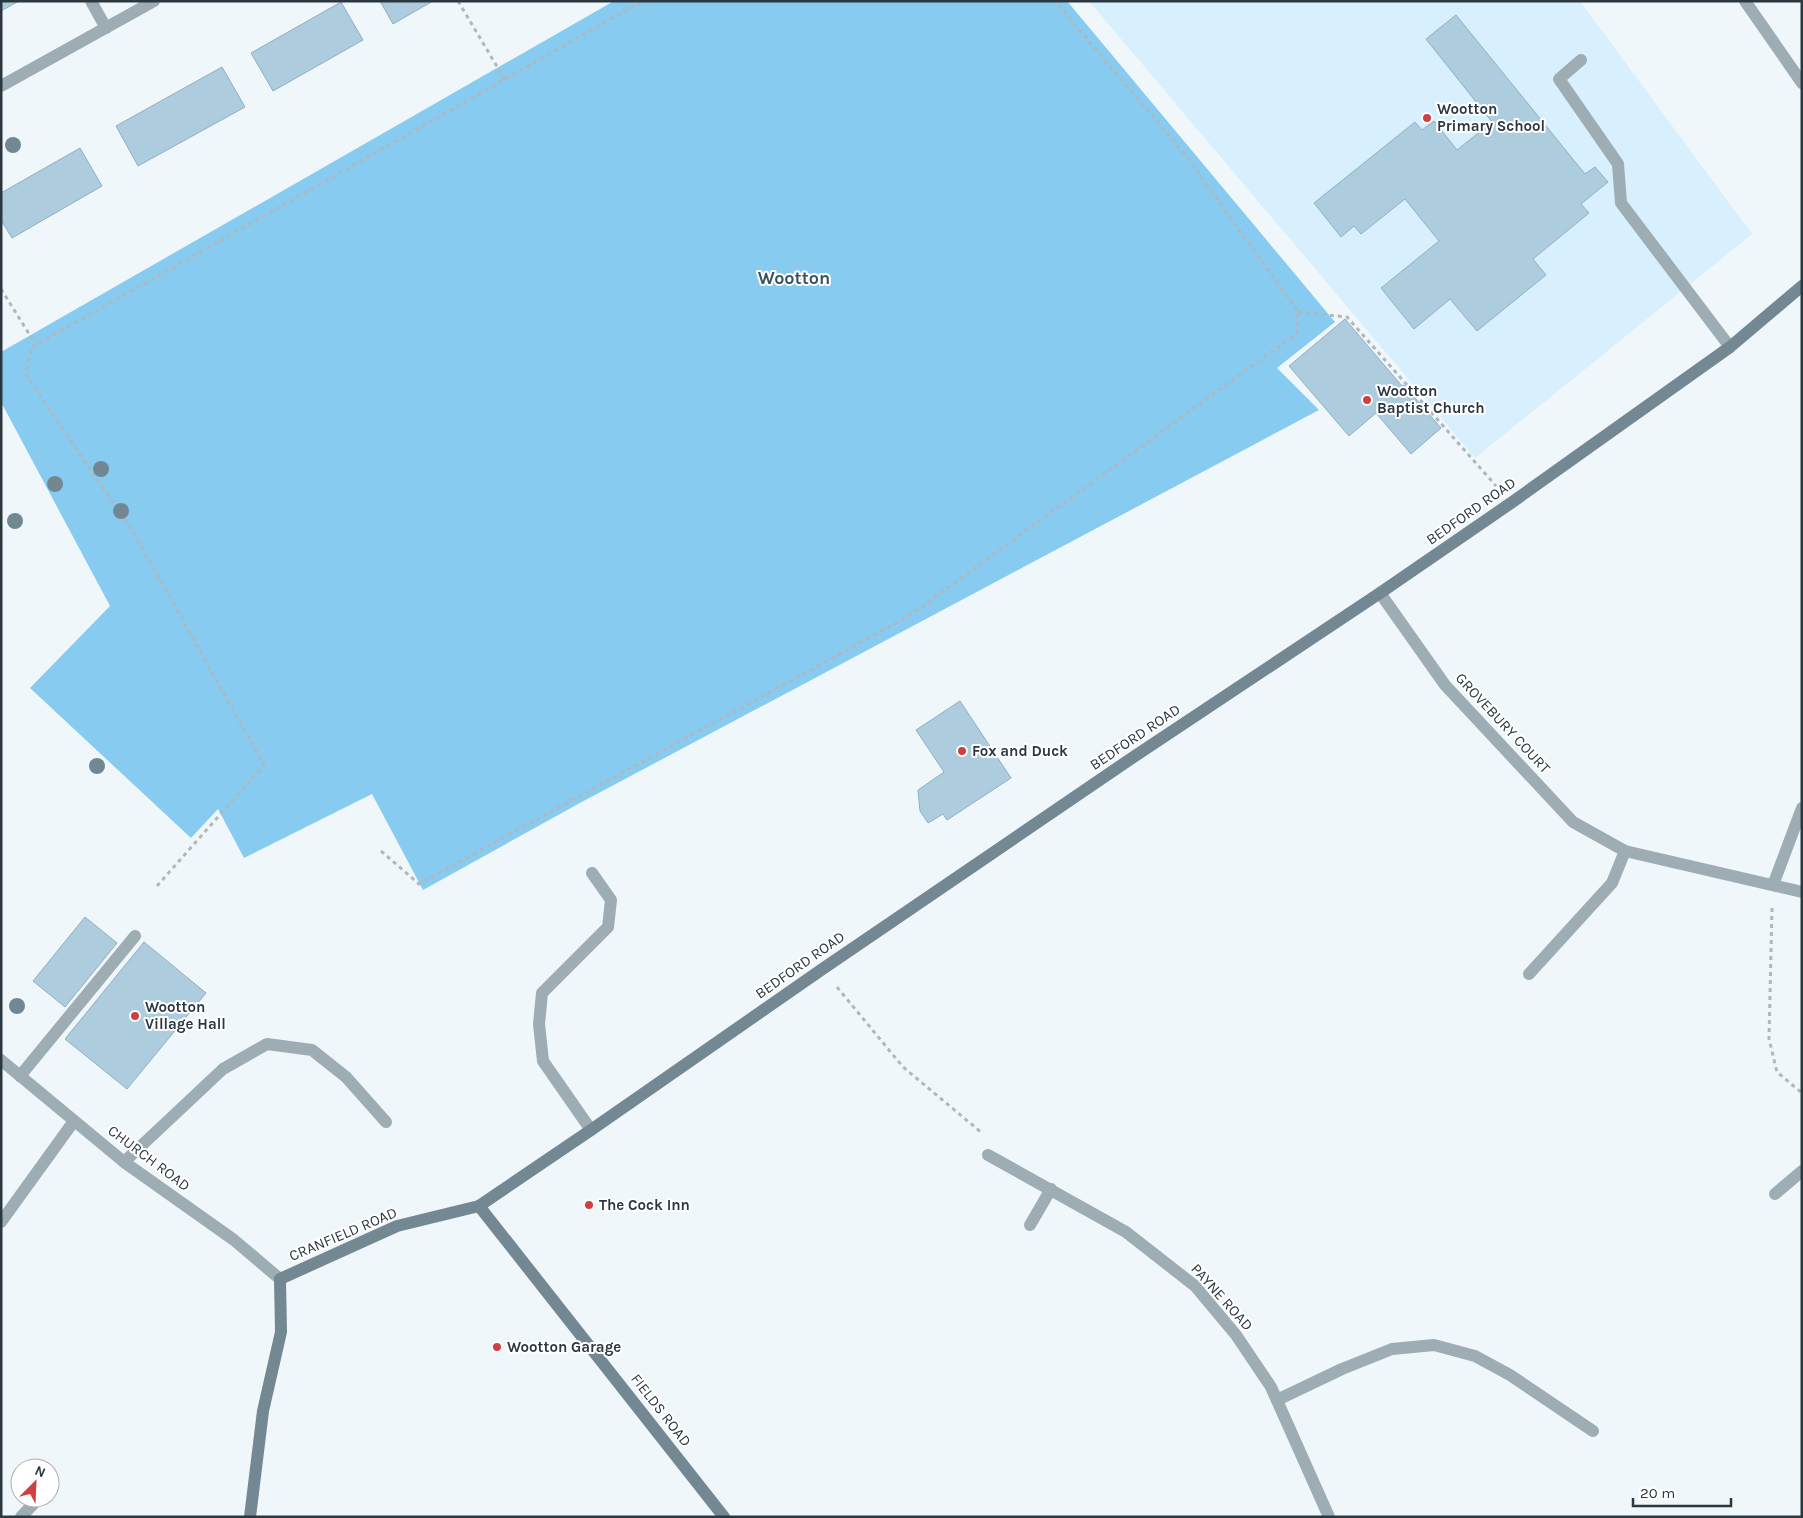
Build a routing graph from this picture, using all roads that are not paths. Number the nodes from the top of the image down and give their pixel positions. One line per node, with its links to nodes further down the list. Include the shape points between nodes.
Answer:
1 (91, 1): 4 (street)
2 (154, 1): 4 (street)
3 (1745, 1): 6 (street)
4 (106, 28): 7 (street)
5 (1581, 60): 9 (street, via 1559,79 1618,164 1621,203)
6 (1802, 83)
7 (1, 86)
8 (1802, 286): 9 (street, BEDFORD ROAD)
9 (1730, 347): 10 (street, BEDFORD ROAD)
10 (1380, 594): 12 (street, GROVEBURY COURT, via 1445,685 1566,815); 22 (street, BEDFORD ROAD, via 1129,760)
11 (1802, 808): 14 (street)
12 (1625, 851): 14 (street, GROVEBURY COURT); 17 (street, via 1612,883)
13 (592, 874): 22 (street, via 610,900 608,928 542,993 539,1024 544,1061)
14 (1773, 885): 15 (street, GROVEBURY COURT)
15 (1802, 892)
16 (135, 936): 19 (street)
17 (1529, 974)
18 (1, 1060): 19 (street, CHURCH ROAD)
19 (20, 1076): 20 (street, CHURCH ROAD)
20 (74, 1121): 24 (street, CHURCH ROAD); 29 (street)
21 (386, 1122): 24 (street, via 346,1077 312,1050 267,1044 223,1069)
22 (591, 1130): 28 (street, BEDFORD ROAD)
23 (988, 1155): 26 (street, PAYNE ROAD)
24 (124, 1162): 31 (street, CHURCH ROAD, via 234,1240)
25 (1802, 1171): 27 (street)
26 (1051, 1189): 30 (street); 32 (street, PAYNE ROAD, via 1126,1232 1195,1286 1236,1335 1272,1387)
27 (1775, 1194)
28 (479, 1206): 31 (street, CRANFIELD ROAD, via 398,1226); 37 (street, FIELDS ROAD)
29 (1, 1222)
30 (1030, 1225)
31 (280, 1279): 36 (street, CRANFIELD ROAD, via 281,1332 263,1411)
32 (1277, 1400): 33 (street, via 1392,1349 1434,1345 1474,1356 1510,1375); 38 (street, PAYNE ROAD)
33 (1593, 1431)
34 (30, 1508): 35 (street)
35 (21, 1517)
36 (250, 1517)
37 (724, 1517)
38 (1328, 1517)

